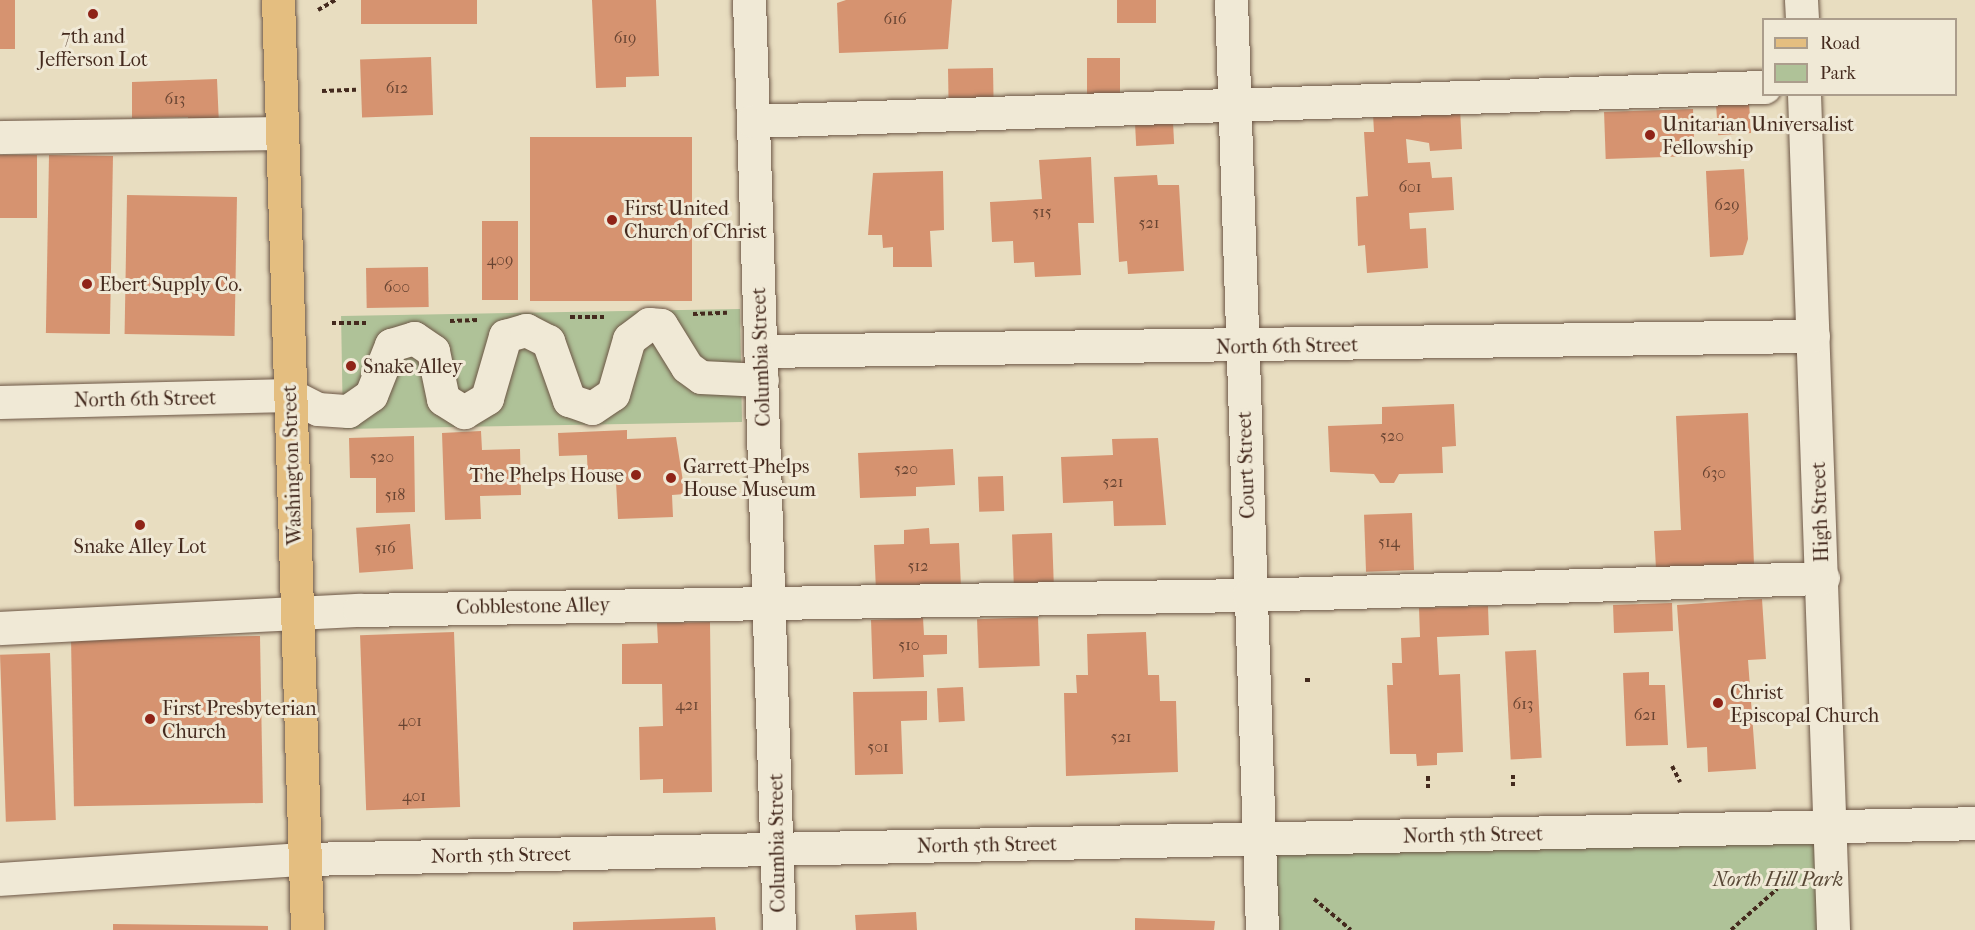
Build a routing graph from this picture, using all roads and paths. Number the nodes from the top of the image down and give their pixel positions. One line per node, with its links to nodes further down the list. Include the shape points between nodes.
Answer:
1 (278, 0): 14 (main road, Washington Street)
2 (335, 0): 6 (path)
3 (749, 0): 13 (street, Columbia Street)
4 (1231, 0): 12 (street, Court Street)
5 (1801, 0): 7 (street)
6 (318, 10)
7 (1802, 18)
8 (1762, 87): 12 (street)
9 (356, 90): 10 (path)
10 (322, 91)
11 (1804, 96): 16 (street, High Street)
12 (1234, 105): 13 (street); 17 (street, Court Street)
13 (753, 121): 18 (street, Columbia Street)
14 (282, 134): 15 (street); 19 (main road, Washington Street)
15 (0, 136)
16 (1813, 336): 17 (street, North 6th Street); 21 (street, High Street)
17 (1243, 347): 18 (street, North 6th Street); 22 (street, Court Street)
18 (761, 365): 19 (street, via 701,377 687,367 661,325 649,324 629,339 613,394 592,408 569,400 548,341 526,330 505,336 487,398 464,412 443,399 433,351 414,338 391,345 371,395 348,411 318,410); 23 (street, Columbia Street)
19 (290, 395): 20 (street, North 6th Street); 24 (main road, Washington Street)
20 (0, 402)
21 (1823, 578): 22 (street, Cobblestone Alley); 35 (street, High Street)
22 (1250, 595): 23 (street, Cobblestone Alley); 36 (street, Court Street)
23 (769, 604): 24 (street, Cobblestone Alley); 37 (street, Columbia Street)
24 (297, 612): 25 (street, Cobblestone Alley); 38 (main road, Washington Street)
25 (0, 628)
26 (1305, 680): 27 (path)
27 (1311, 680)
28 (1672, 766): 31 (path)
29 (1513, 775): 32 (path)
30 (1428, 776): 33 (path)
31 (1680, 782)
32 (1513, 786)
33 (1428, 788)
34 (1975, 823): 35 (street, North 5th Street)
35 (1831, 827): 36 (street, North 5th Street); 47 (street, High Street)
36 (1260, 841): 37 (street, North 5th Street); 44 (street, Court Street)
37 (777, 849): 38 (street, North 5th Street); 43 (street, Columbia Street)
38 (305, 859): 39 (street, North 5th Street); 42 (main road, Washington Street)
39 (0, 879)
40 (1777, 889): 46 (path)
41 (1314, 899): 45 (path)
42 (307, 930)
43 (779, 930)
44 (1262, 930)
45 (1351, 930)
46 (1731, 930)
47 (1833, 930)

